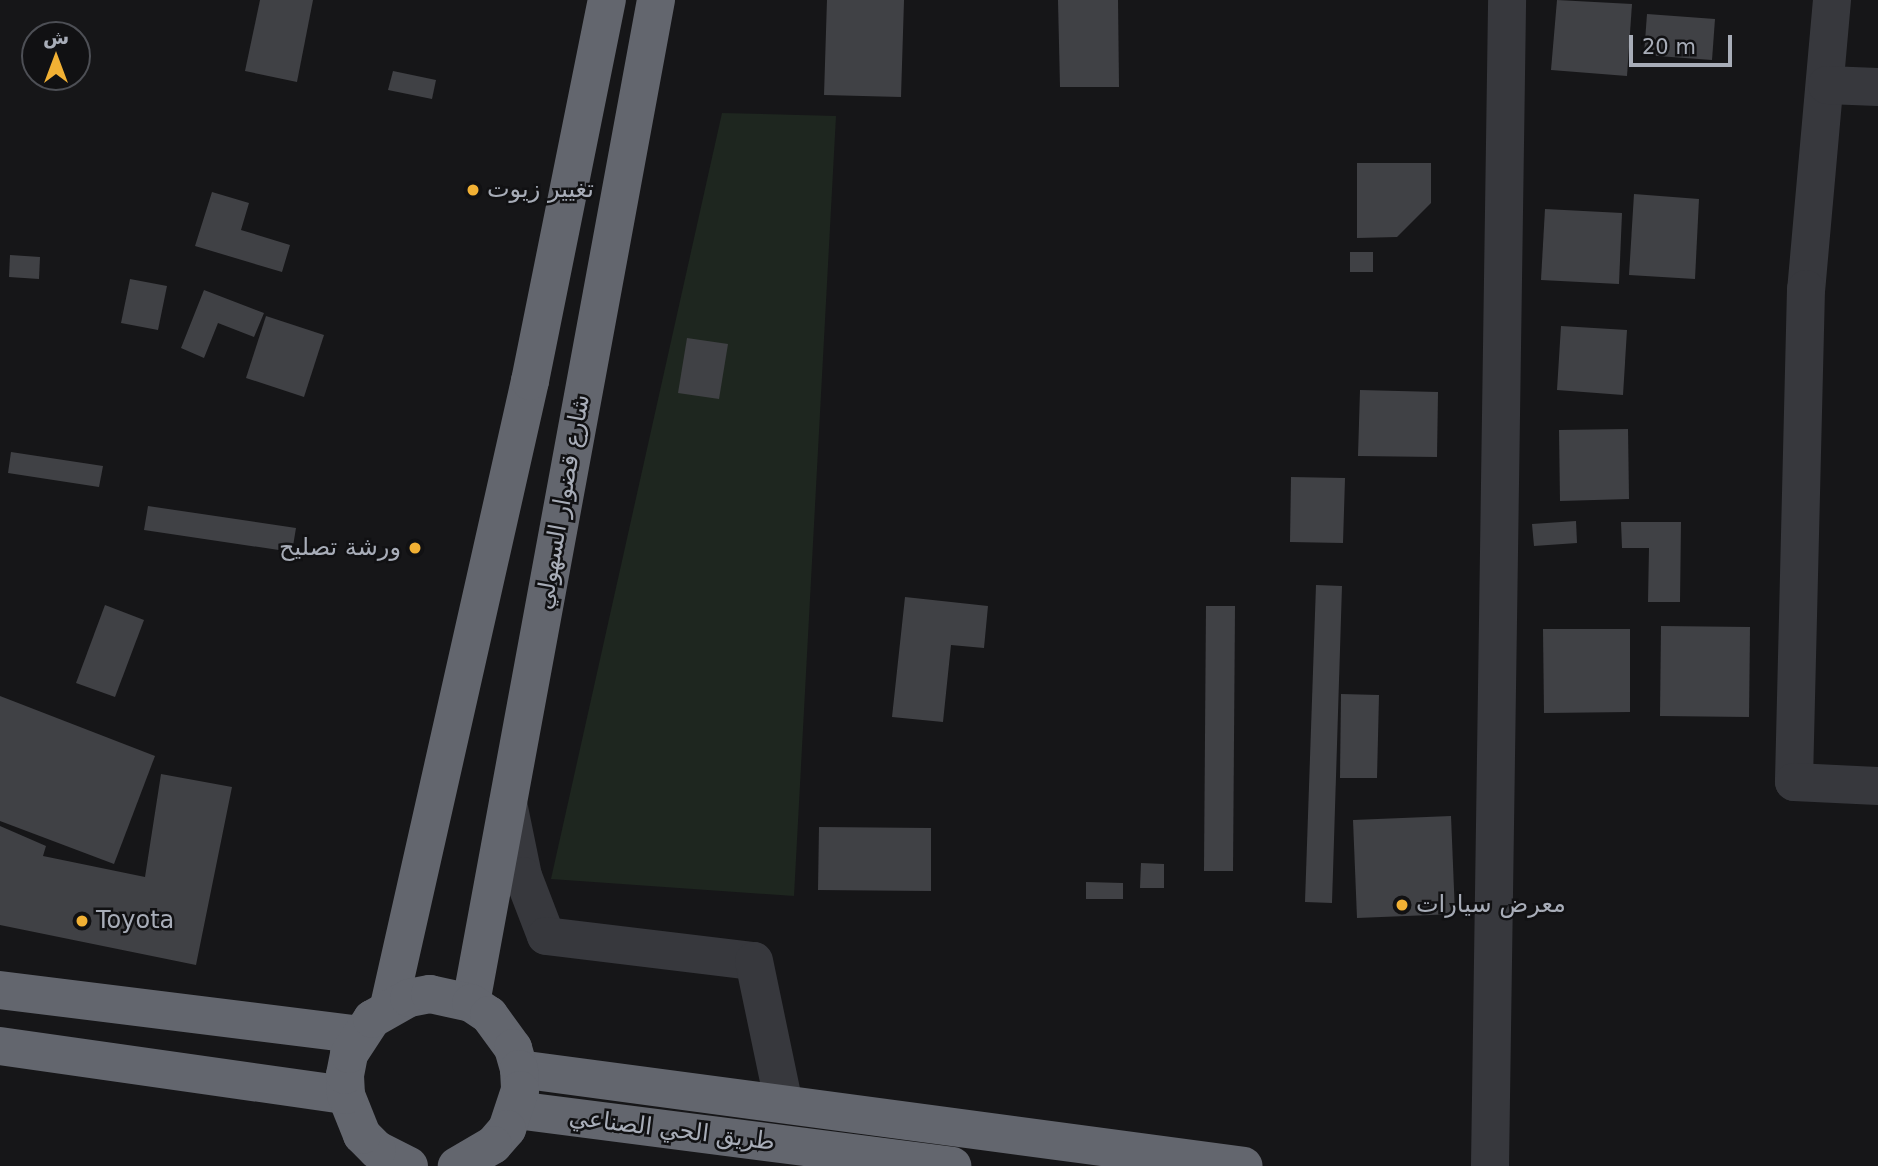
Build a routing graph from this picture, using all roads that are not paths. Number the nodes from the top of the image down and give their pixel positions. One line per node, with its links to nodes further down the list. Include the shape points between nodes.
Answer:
1 (607, 0): 11 (highway, via 530,381)
2 (656, 0): 8 (highway, شارع قضوار السهولي)
3 (1507, 0): 22 (street)
4 (1832, 0): 5 (street)
5 (1827, 85): 6 (street); 7 (street, via 1806,289 1794,782)
6 (1878, 87)
7 (1878, 786)
8 (508, 801): 10 (highway, شارع قضوار السهولي); 16 (street, via 523,876 545,936 754,961)
9 (0, 989): 12 (highway)
10 (471, 1003): 11 (highway, via 430,995); 14 (highway, via 503,1030)
11 (389, 1006): 12 (highway)
12 (359, 1035): 15 (highway, via 347,1064)
13 (0, 1046): 15 (highway)
14 (519, 1069): 16 (highway); 17 (highway)
15 (345, 1095): 18 (highway, via 362,1135)
16 (784, 1104): 21 (highway)
17 (516, 1110): 19 (highway, via 493,1146); 20 (highway, طريق الحي الصناعي)
18 (386, 1161)
19 (457, 1166)
20 (952, 1166)
21 (1244, 1166)
22 (1490, 1166)

